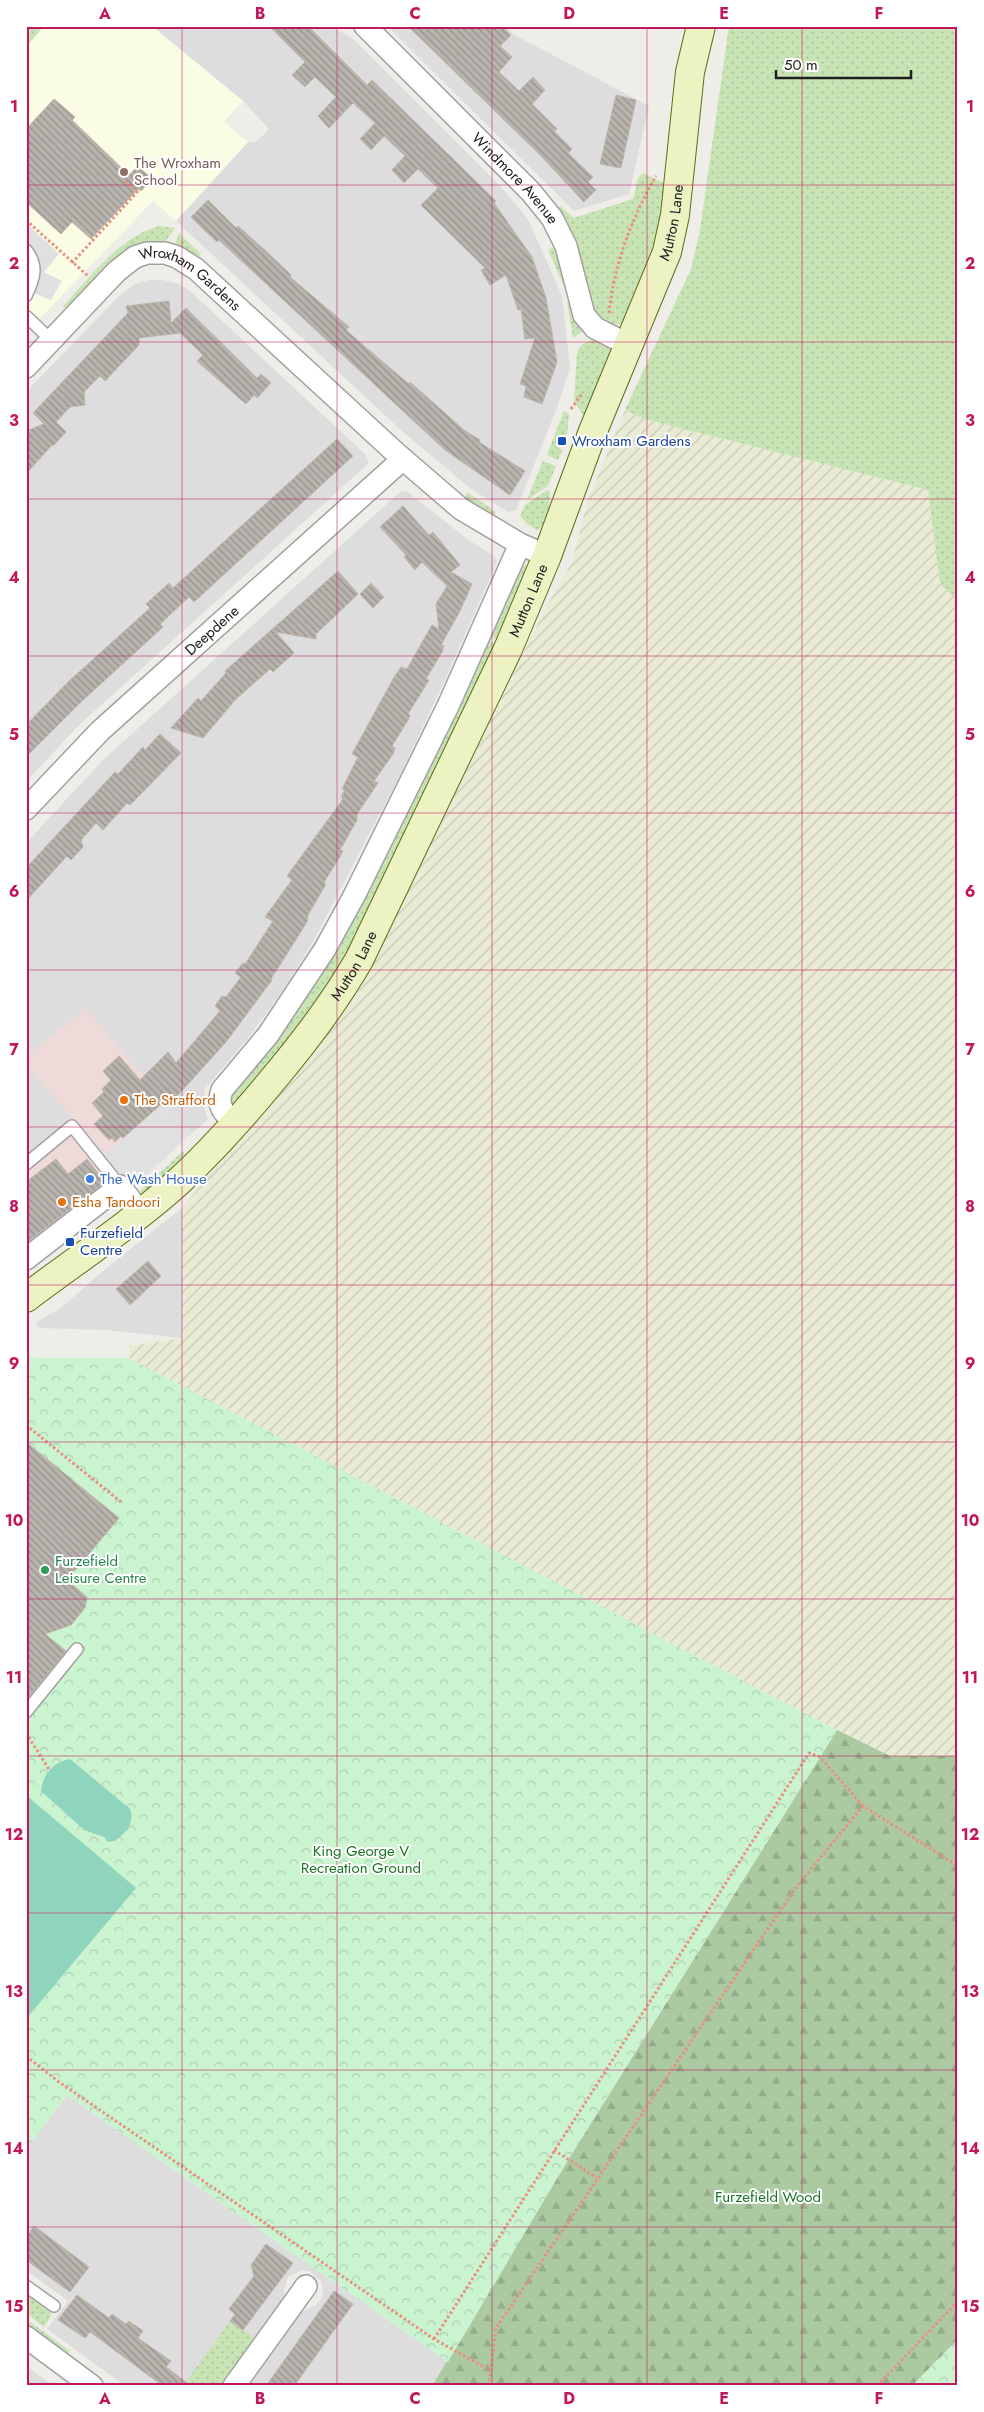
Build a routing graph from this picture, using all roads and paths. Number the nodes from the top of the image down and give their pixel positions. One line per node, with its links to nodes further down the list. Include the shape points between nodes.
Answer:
1 (365, 26): 12 (street, Windmore Avenue, via 531,192 552,218 566,246 584,315 595,328)
2 (701, 26): 12 (main road, Mutton Lane, via 690,72 675,214 667,252)
3 (657, 174): 12 (path, via 637,210 610,303)
4 (125, 181): 7 (path, via 137,192)
5 (26, 220): 7 (path)
6 (26, 250): 9 (lane, via 33,258 36,275)
7 (72, 263): 8 (path)
8 (89, 276)
9 (26, 296)
10 (26, 316): 11 (lane)
11 (51, 340): 13 (street, Wroxham Gardens); 16 (street, Wroxham Gardens, via 125,264 148,253 177,257 196,268)
12 (618, 340): 18 (main road, Mutton Lane, via 593,431)
13 (26, 367)
14 (584, 388): 15 (path)
15 (571, 409)
16 (403, 459): 17 (street, Wroxham Gardens, via 461,509); 19 (street, Deepdene, via 100,731)
17 (520, 544): 18 (street, Wroxham Gardens); 20 (street, Mutton Lane, via 448,706 325,950 268,1036 222,1090 220,1108)
18 (547, 556): 20 (main road, Mutton Lane, via 508,649 359,960 315,1029)
19 (26, 810)
20 (236, 1124): 23 (main road, Mutton Lane, via 176,1184)
21 (26, 1164): 22 (lane, via 72,1126)
22 (120, 1186): 23 (street); 24 (street)
23 (140, 1212): 25 (main road, Mutton Lane)
24 (26, 1259)
25 (26, 1298)
26 (26, 1425): 27 (path)
27 (121, 1502)
28 (77, 1648): 29 (lane)
29 (26, 1712)
30 (26, 1733): 31 (path)
31 (50, 1770)
32 (863, 1806): 33 (path); 35 (path, via 820,1757 808,1753); 36 (path, via 796,1886)
33 (958, 1866)
34 (26, 2056): 42 (path, via 59,2082)
35 (554, 2150): 36 (path); 42 (path)
36 (598, 2178): 43 (path, via 496,2328)
37 (26, 2286): 40 (lane)
38 (306, 2286): 45 (street)
39 (958, 2301): 47 (path)
40 (54, 2306)
41 (26, 2337): 44 (street)
42 (434, 2339): 43 (path)
43 (491, 2371): 46 (path)
44 (92, 2386)
45 (234, 2386)
46 (489, 2386)
47 (877, 2386)

